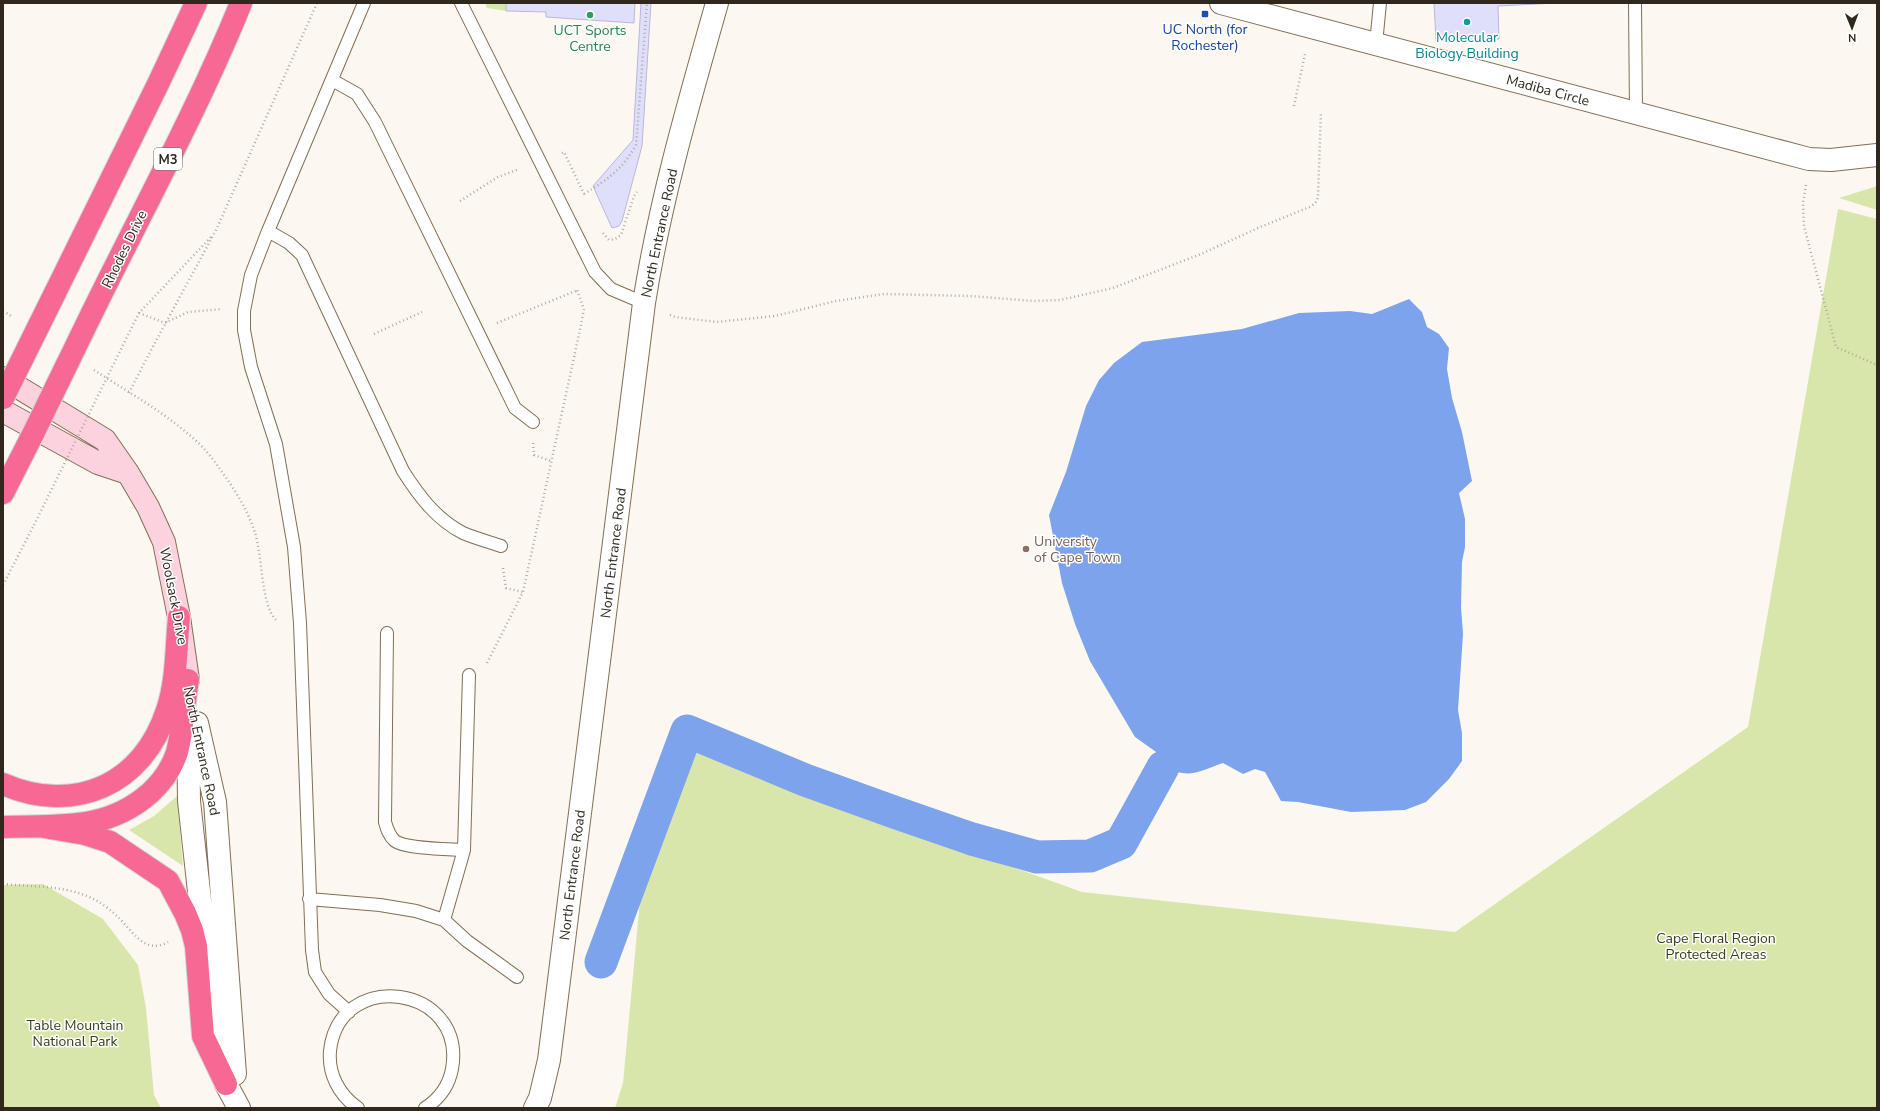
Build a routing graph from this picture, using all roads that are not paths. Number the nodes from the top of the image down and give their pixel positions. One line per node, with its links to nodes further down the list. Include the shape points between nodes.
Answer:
1 (196, 3): 17 (highway, bridge)
2 (241, 3): 21 (highway, Rhodes Drive / M3, bridge, via 211,72)
3 (364, 3): 11 (lane)
4 (461, 3): 15 (lane, via 595,272 611,289)
5 (717, 3): 15 (street, North Entrance Road, via 679,138)
6 (1266, 3): 9 (lane)
7 (1380, 3): 10 (lane)
8 (1635, 3): 12 (lane)
9 (1231, 5): 10 (street, Madiba Circle)
10 (1376, 44): 12 (street, Madiba Circle)
11 (332, 80): 14 (lane); 19 (lane, via 357,94 375,122 515,408)
12 (1636, 113): 13 (street, Madiba Circle, via 1809,159 1832,160)
13 (1877, 155)
14 (268, 231): 22 (lane, via 289,243 302,255 403,471 420,497 442,519 464,533); 31 (lane, via 251,275 244,311 244,330 251,367 276,444 294,547 300,623)
15 (644, 303): 39 (street, North Entrance Road, via 549,1060)
16 (3, 378): 20 (main road, Woolsack Drive, via 105,440)
17 (3, 398)
18 (3, 411): 20 (main road, via 98,463)
19 (533, 422)
20 (128, 473): 23 (main road, Woolsack Drive, via 148,507 164,542)
21 (3, 493)
22 (501, 546)
23 (179, 617): 26 (main road, Woolsack Drive); 27 (highway, via 174,673 167,710 153,742 138,762 100,790 64,797 17,790)
24 (387, 633): 30 (lane, via 385,822 388,833 396,841 407,845)
25 (470, 675): 30 (lane)
26 (188, 680): 29 (highway, via 177,753 168,773 156,788 137,804 118,815 74,826); 35 (street, North Entrance Road, via 189,801 215,1036); 36 (street, North Entrance Road, via 215,802)
27 (3, 784)
28 (3, 827): 29 (highway)
29 (44, 827): 35 (highway, via 110,842 168,881 186,913 192,930 196,946 203,1036)
30 (464, 850): 32 (lane)
31 (309, 900): 32 (lane, via 380,905 416,911); 34 (lane, via 315,972 329,994)
32 (444, 920): 33 (lane, via 467,941)
33 (517, 977)
34 (349, 1012): 37 (lane, via 338,1026 331,1042 330,1059 332,1076 340,1091); 38 (lane, via 364,1002 381,996 399,996 416,1000 432,1010 444,1024 451,1040 454,1058 443,1092)
35 (226, 1084): 36 (street, North Entrance Road)
36 (238, 1106)
37 (358, 1108)
38 (426, 1108)
39 (535, 1108)

